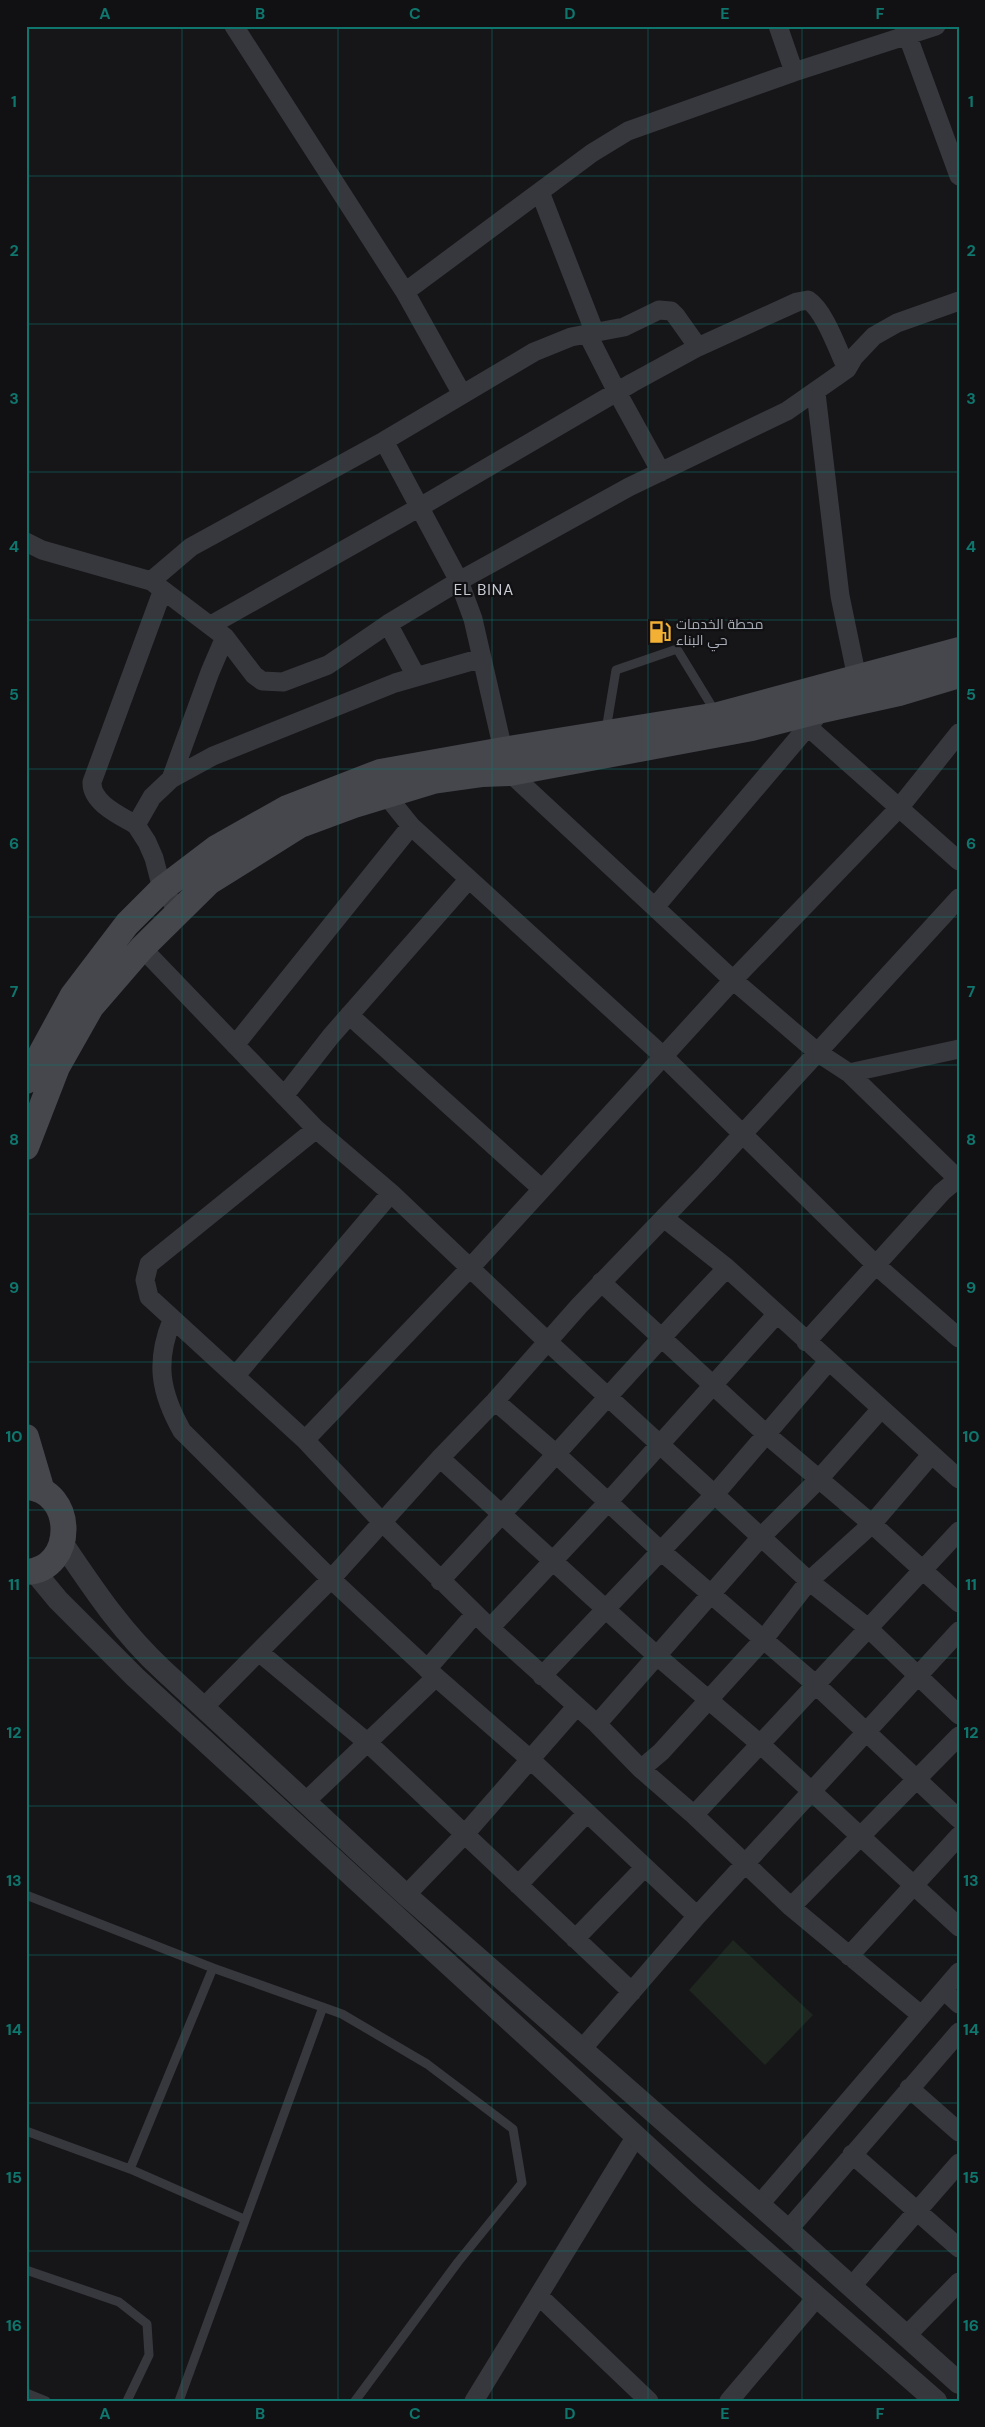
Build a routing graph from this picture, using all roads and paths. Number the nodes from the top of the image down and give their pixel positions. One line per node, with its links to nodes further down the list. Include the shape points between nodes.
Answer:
1 (234, 26): 8 (street)
2 (778, 26): 5 (street)
3 (936, 26): 4 (street)
4 (906, 31): 5 (street); 6 (street)
5 (794, 72): 7 (street, via 628,131)
6 (959, 176)
7 (540, 192): 8 (street); 10 (street)
8 (405, 292): 15 (street)
9 (959, 301): 12 (street, via 897,323 874,336 854,357)
10 (592, 334): 11 (street, via 624,327 652,312 666,309 676,316); 13 (street); 15 (street, via 571,337 534,352)
11 (698, 347): 12 (street, via 808,300 823,319); 13 (street)
12 (848, 370): 14 (street)
13 (617, 392): 17 (street); 18 (street)
14 (816, 393): 17 (street, via 788,411); 29 (street, via 840,596)
15 (462, 394): 16 (street)
16 (384, 441): 18 (street); 21 (street, via 191,547)
17 (661, 472): 20 (street)
18 (420, 507): 20 (street); 23 (street)
19 (26, 542): 21 (street)
20 (459, 581): 22 (street); 26 (street, via 473,619)
21 (156, 586): 23 (street); 38 (street, via 92,782 100,800)
22 (388, 624): 24 (street, via 328,665 283,682 262,681 254,675); 28 (street)
23 (211, 625): 24 (street)
24 (225, 637): 35 (street)
25 (959, 650): 29 (main road)
26 (482, 658): 28 (street); 34 (street)
27 (959, 675): 31 (main road)
28 (416, 676): 35 (street, via 213,756)
29 (857, 678): 30 (main road)
30 (718, 715): 32 (main road); 32 (lane, via 677,649 616,670)
31 (814, 718): 34 (main road); 37 (street); 44 (street)
32 (606, 733): 34 (main road)
33 (959, 733): 37 (street)
34 (506, 762): 36 (main road, via 483,774 433,781); 42 (main road, via 380,772 287,808 216,848); 44 (street)
35 (171, 779): 38 (street, via 152,797)
36 (386, 795): 39 (street); 45 (main road, via 300,825 209,882)
37 (899, 808): 40 (street); 47 (street)
38 (136, 826): 42 (street, via 154,858)
39 (412, 826): 41 (street); 49 (street)
40 (959, 860)
41 (469, 879): 48 (street); 52 (street)
42 (162, 889): 45 (street); 54 (main road, via 127,924 73,995)
43 (959, 898): 51 (street)
44 (655, 907): 47 (street)
45 (179, 911): 46 (main road)
46 (142, 948): 49 (street); 58 (main road, via 91,1007 57,1067)
47 (733, 980): 51 (street); 52 (street)
48 (349, 1015): 55 (street); 60 (street)
49 (235, 1045): 55 (street)
50 (959, 1049): 53 (street)
51 (817, 1052): 53 (street); 57 (street)
52 (663, 1056): 57 (street); 60 (street)
53 (849, 1073): 59 (street)
54 (26, 1081)
55 (284, 1096): 56 (street)
56 (316, 1129): 61 (street); 68 (street, via 149,1264 145,1280 149,1297)
57 (742, 1135): 62 (street); 63 (street)
58 (26, 1147)
59 (958, 1179): 63 (street, via 942,1192)
60 (542, 1189): 64 (street)
61 (391, 1193): 64 (street); 74 (street)
62 (664, 1218): 65 (street); 66 (street)
63 (877, 1266): 70 (street); 72 (street)
64 (470, 1268): 71 (street); 81 (street)
65 (727, 1268): 67 (street); 69 (street)
66 (601, 1282): 69 (street); 71 (street)
67 (776, 1315): 72 (street); 75 (street)
68 (172, 1320): 74 (street); 101 (street, via 165,1337 161,1367 168,1406 182,1431)
69 (660, 1337): 75 (street); 76 (street)
70 (959, 1338)
71 (548, 1342): 76 (street); 77 (street)
72 (806, 1342): 73 (street)
73 (828, 1362): 78 (street); 79 (street)
74 (236, 1375): 81 (street)
75 (712, 1385): 79 (street); 82 (street)
76 (609, 1397): 82 (street); 83 (street)
77 (495, 1401): 83 (street); 85 (street)
78 (880, 1410): 84 (street); 86 (street)
79 (767, 1435): 86 (street); 89 (street)
80 (26, 1437): 88 (main road)
81 (305, 1440): 92 (street)
82 (659, 1444): 89 (street); 90 (street)
83 (556, 1454): 90 (street); 91 (street)
84 (930, 1455): 87 (street); 93 (street)
85 (440, 1458): 91 (street); 92 (street)
86 (819, 1479): 93 (street); 95 (street)
87 (959, 1479)
88 (34, 1489): 96 (main road, via 59,1508 64,1519)
89 (715, 1494): 95 (street); 97 (street)
90 (609, 1501): 97 (street); 98 (street)
91 (502, 1515): 98 (street); 102 (street)
92 (382, 1522): 101 (street); 102 (street)
93 (872, 1524): 99 (street); 103 (street)
94 (959, 1532): 99 (street)
95 (762, 1536): 103 (street); 104 (street)
96 (63, 1544): 100 (main road, via 46,1565); 119 (street, via 135,1644)
97 (661, 1551): 104 (street); 106 (street)
98 (554, 1561): 106 (street); 108 (street)
99 (923, 1571): 105 (street); 109 (street)
100 (29, 1572): 161 (street, via 135,1677)
101 (332, 1579): 112 (street); 114 (street)
102 (440, 1580): 107 (street)
103 (809, 1581): 109 (street); 111 (street)
104 (710, 1594): 111 (street); 113 (street)
105 (959, 1603)
106 (607, 1608): 113 (street); 115 (street)
107 (475, 1614): 108 (street); 114 (street)
108 (490, 1628): 115 (street)
109 (868, 1628): 116 (street); 117 (street)
110 (959, 1631): 116 (street)
111 (764, 1638): 117 (street); 118 (street)
112 (259, 1652): 119 (street); 125 (street)
113 (656, 1655): 118 (street); 122 (street)
114 (432, 1673): 125 (street); 127 (street)
115 (542, 1676): 120 (street)
116 (918, 1676): 121 (street); 123 (street)
117 (815, 1684): 123 (street); 126 (street)
118 (708, 1701): 126 (street); 128 (street)
119 (204, 1707): 131 (street)
120 (576, 1707): 122 (street); 127 (street)
121 (959, 1715)
122 (597, 1724): 128 (street)
123 (867, 1732): 129 (street); 130 (street)
124 (959, 1736): 129 (street)
125 (368, 1743): 131 (street); 135 (street)
126 (759, 1743): 130 (street); 133 (street)
127 (532, 1760): 132 (street); 135 (street)
128 (641, 1769): 133 (street)
129 (918, 1779): 134 (street); 137 (street)
130 (812, 1791): 137 (street); 138 (street)
131 (305, 1802): 143 (street)
132 (587, 1813): 139 (street); 140 (street)
133 (694, 1815): 138 (street)
134 (959, 1819)
135 (465, 1834): 140 (street); 143 (street)
136 (959, 1836): 141 (street)
137 (860, 1837): 141 (street); 144 (street)
138 (746, 1863): 144 (street); 145 (street)
139 (645, 1867): 145 (street); 147 (street)
140 (518, 1886): 147 (street)
141 (912, 1886): 146 (street); 148 (street)
142 (26, 1895): 149 (lane)
143 (406, 1895): 157 (street)
144 (791, 1907): 148 (street)
145 (696, 1916): 152 (street)
146 (959, 1927)
147 (575, 1940): 152 (street)
148 (849, 1956): 155 (street)
149 (213, 1968): 154 (lane); 164 (lane)
150 (959, 1972): 151 (street)
151 (944, 1990): 153 (street); 155 (street)
152 (632, 1992): 157 (street)
153 (959, 2004)
154 (323, 2007): 167 (lane); 181 (lane, via 342,2014 427,2064 513,2129 522,2183 458,2262)
155 (921, 2015): 165 (street)
156 (959, 2032): 158 (street)
157 (582, 2049): 165 (street)
158 (909, 2088): 160 (street); 162 (street)
159 (26, 2131): 164 (lane)
160 (959, 2132)
161 (636, 2136): 173 (street); 174 (street)
162 (852, 2154): 166 (street); 168 (street)
163 (959, 2163): 166 (street)
164 (130, 2169): 167 (lane)
165 (760, 2205): 168 (street)
166 (918, 2209): 169 (street); 172 (street)
167 (244, 2219): 180 (lane)
168 (788, 2230): 172 (street)
169 (959, 2248)
170 (26, 2270): 179 (lane, via 119,2302 147,2324 149,2355)
171 (959, 2282): 175 (street)
172 (851, 2287): 175 (street)
173 (539, 2296): 182 (street); 183 (street)
174 (817, 2297): 184 (street); 185 (street)
175 (906, 2336): 176 (street)
176 (959, 2383)
177 (26, 2393): 178 (lane)
178 (46, 2401)
179 (128, 2401)
180 (179, 2401)
181 (355, 2401)
182 (474, 2401)
183 (649, 2401)
184 (729, 2401)
185 (936, 2401)

